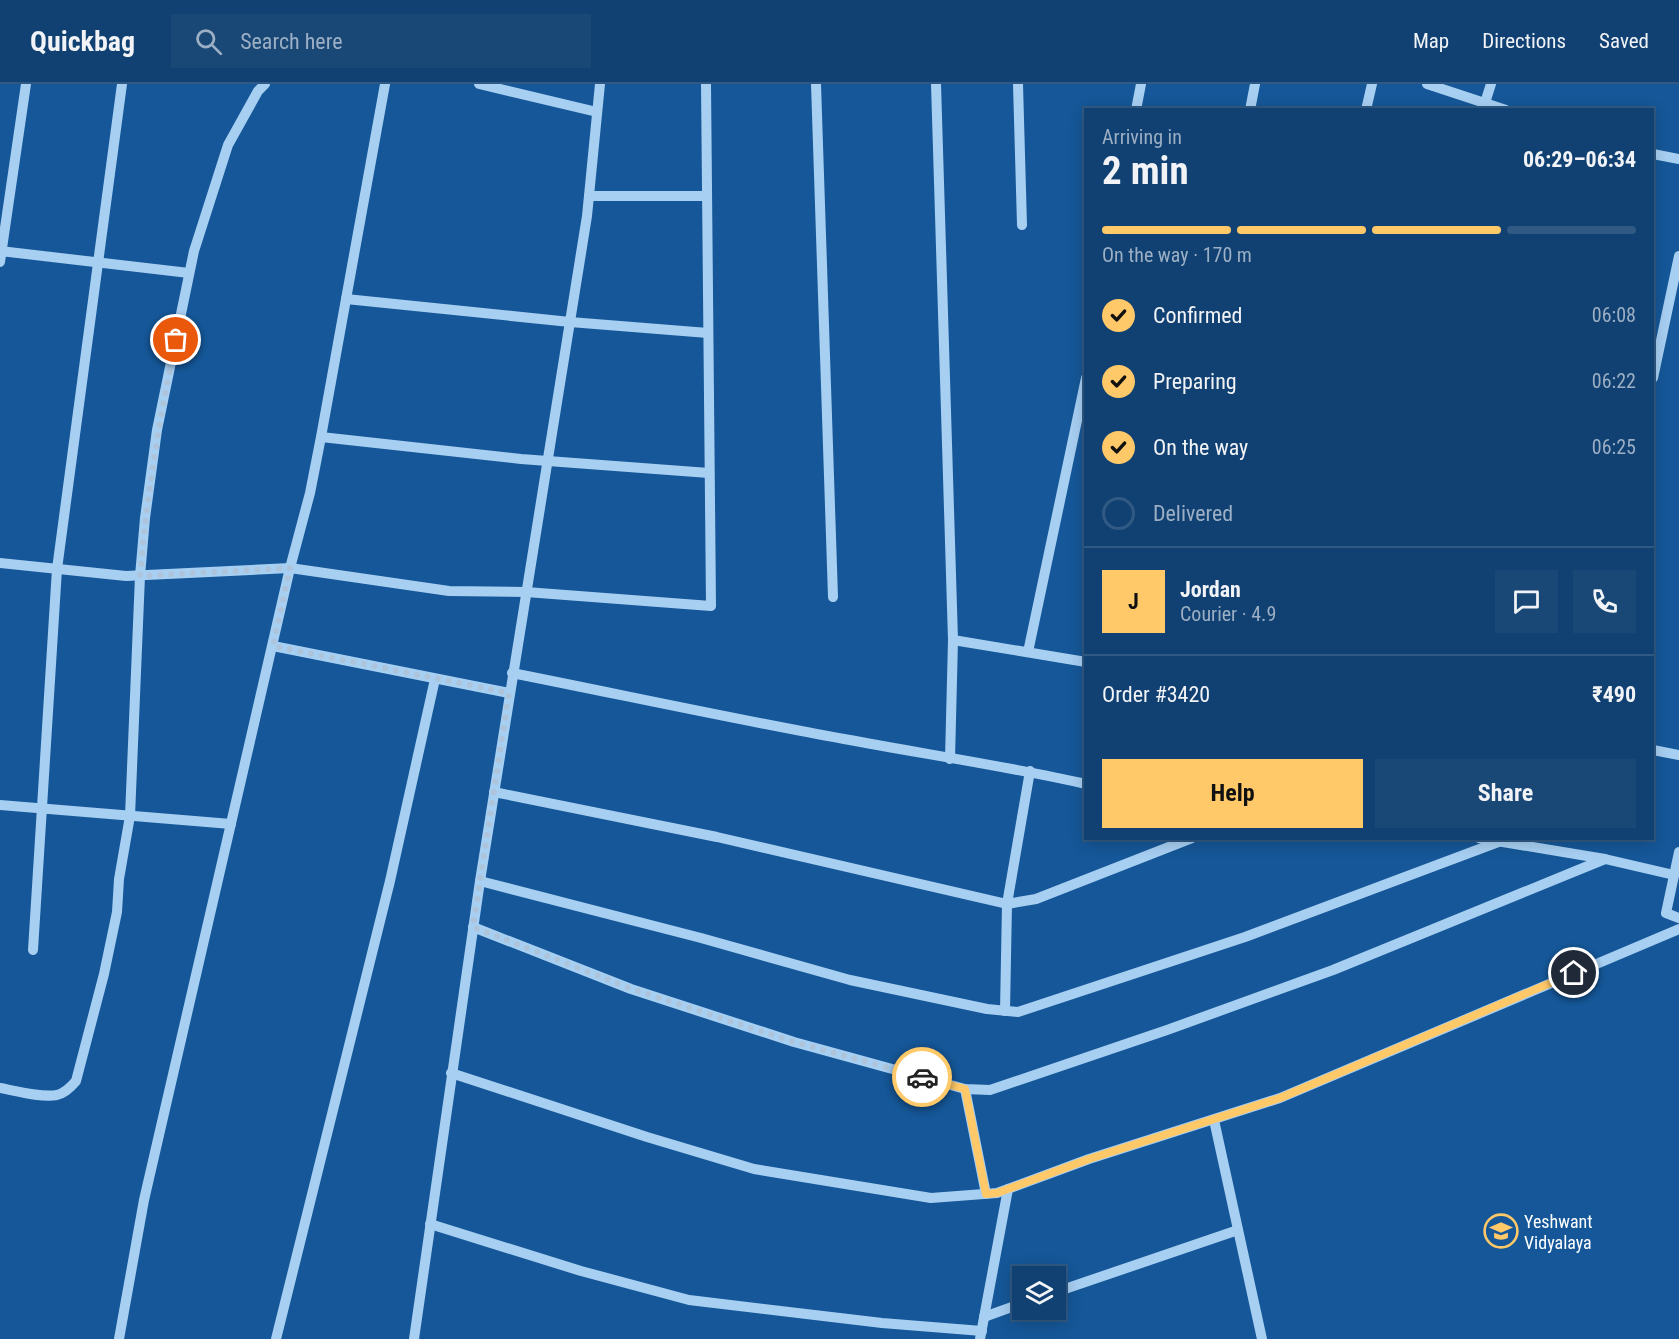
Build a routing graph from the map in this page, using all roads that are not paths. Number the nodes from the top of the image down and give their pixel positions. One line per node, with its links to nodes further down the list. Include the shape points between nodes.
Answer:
1 (26, 84): 26 (street)
2 (122, 84): 28 (street)
3 (265, 84): 29 (street, via 228,145)
4 (385, 84): 30 (street)
5 (479, 84): 20 (street)
6 (600, 84): 20 (street)
7 (706, 84): 24 (street)
8 (816, 84): 43 (street)
9 (936, 84): 44 (street)
10 (1018, 84): 25 (street)
11 (1141, 84): 17 (street)
12 (1255, 84): 18 (street)
13 (1372, 84): 19 (street)
14 (1427, 84): 16 (street)
15 (1491, 84): 16 (street)
16 (1484, 106)
17 (1136, 108)
18 (1250, 108)
19 (1366, 108)
20 (597, 112): 23 (street)
21 (1654, 154): 22 (street)
22 (1679, 159)
23 (589, 196): 24 (street); 31 (street)
24 (706, 196): 32 (street)
25 (1022, 225)
26 (0, 255): 28 (street)
27 (1679, 256): 33 (street)
28 (98, 262): 29 (street); 40 (street)
29 (189, 273): 41 (street, via 157,430)
30 (346, 299): 31 (street); 35 (street)
31 (570, 322): 32 (street); 36 (street)
32 (708, 333): 37 (street)
33 (1654, 373)
34 (1084, 387): 46 (street)
35 (321, 437): 36 (street); 39 (street)
36 (547, 461): 37 (street); 42 (street)
37 (709, 473): 42 (street, via 711,606)
38 (0, 563): 40 (street)
39 (290, 568): 41 (street); 42 (street, via 449,591); 45 (street)
40 (57, 569): 41 (street); 58 (street)
41 (140, 576): 59 (street)
42 (526, 592): 48 (street)
43 (832, 597)
44 (953, 640): 46 (street); 53 (street)
45 (273, 646): 49 (street); 60 (street)
46 (1028, 652): 47 (street)
47 (1084, 662)
48 (512, 673): 50 (street); 53 (street)
49 (435, 679): 50 (street); 87 (street, via 390,881)
50 (509, 693): 56 (street)
51 (1654, 750): 52 (street)
52 (1679, 755)
53 (950, 759): 54 (street)
54 (1030, 771): 55 (street); 68 (street)
55 (1084, 784)
56 (494, 792): 67 (street); 68 (street, via 717,837)
57 (0, 805): 58 (street)
58 (42, 809): 59 (street); 72 (street)
59 (130, 816): 60 (street); 75 (street, via 117,912 76,1081 65,1092 48,1096)
60 (231, 824): 86 (street, via 144,1200)
61 (1187, 840): 68 (street, via 1036,899)
62 (1494, 840): 63 (street)
63 (1501, 841): 65 (street); 73 (street, via 1234,941 1018,1012)
64 (1679, 852): 66 (street)
65 (1605, 859): 66 (street); 76 (street, via 1333,970 1189,1022 990,1090)
66 (1674, 875): 69 (street, via 1666,913)
67 (480, 881): 70 (street); 73 (street, via 850,980)
68 (1008, 904): 73 (street)
69 (1679, 918)
70 (473, 927): 74 (street); 76 (street, via 632,989 794,1042)
71 (1679, 928): 77 (street, via 1280,1098)
72 (33, 950)
73 (1005, 1011)
74 (451, 1073): 79 (street, via 754,1169 931,1198); 80 (street)
75 (0, 1088)
76 (965, 1089): 79 (street)
77 (1214, 1119): 78 (street); 81 (street)
78 (1008, 1189): 79 (street); 84 (street)
79 (986, 1194)
80 (430, 1224): 85 (street, via 689,1300); 88 (street)
81 (1238, 1230): 82 (street); 89 (street)
82 (1066, 1289)
83 (1012, 1308): 84 (street)
84 (984, 1317): 85 (street)
85 (981, 1335)
86 (119, 1339)
87 (276, 1339)
88 (414, 1339)
89 (1262, 1339)

